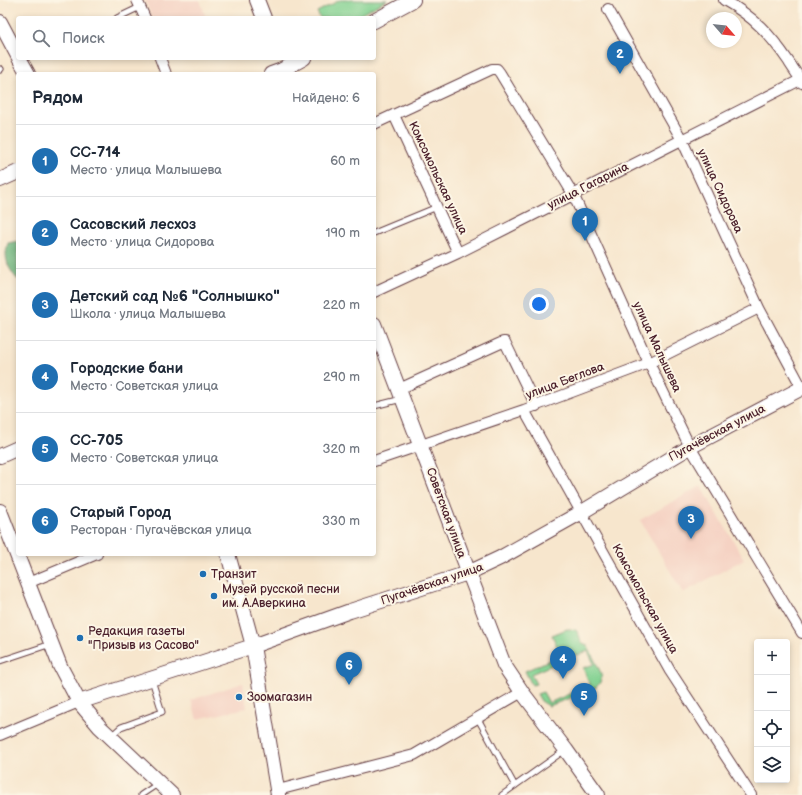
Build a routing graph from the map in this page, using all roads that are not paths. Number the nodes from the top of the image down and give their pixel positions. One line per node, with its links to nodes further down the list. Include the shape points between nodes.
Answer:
1 (257, 0): 8 (street)
2 (413, 0): 9 (street)
3 (724, 0): 18 (street, via 755,20 767,32)
4 (138, 4): 6 (lane); 7 (street)
5 (608, 9): 21 (street, улица Сидорова)
6 (120, 16)
7 (144, 16)
8 (263, 16)
9 (376, 20)
10 (0, 22): 11 (street)
11 (16, 51)
12 (21, 60): 16 (street)
13 (161, 60): 17 (street)
14 (299, 60): 15 (street)
15 (279, 69)
16 (27, 72)
17 (165, 72)
18 (802, 80): 21 (street, улица Гагарина)
19 (394, 115): 20 (street); 24 (street, улица Малышева, via 496,69); 25 (street, Комсомольская улица)
20 (376, 123)
21 (682, 140): 24 (street, улица Гагарина); 29 (street, улица Сидорова)
22 (16, 173): 23 (street)
23 (0, 180)
24 (573, 194): 27 (street, улица Гагарина); 31 (street, улица Малышева)
25 (437, 207): 26 (lane); 27 (street, Комсомольская улица)
26 (376, 232)
27 (458, 253): 28 (street, улица Гагарина)
28 (376, 291)
29 (759, 308): 31 (street, улица Беглова); 32 (street, улица Сидорова)
30 (376, 329): 33 (street, Советская улица)
31 (649, 363): 35 (street, улица Беглова); 38 (street, улица Малышева)
32 (802, 388): 38 (street, Пугачёвская улица)
33 (401, 394): 34 (lane); 35 (street, via 505,342); 37 (street, Советская улица)
34 (376, 405)
35 (536, 406): 36 (street, улица Беглова)
36 (524, 410): 37 (street, улица Беглова); 43 (street, Комсомольская улица)
37 (421, 446): 41 (street, улица Беглова); 48 (street, Советская улица)
38 (690, 446): 43 (street, Пугачёвская улица); 50 (street, улица Малышева)
39 (16, 449): 40 (street)
40 (0, 456)
41 (376, 460)
42 (0, 511): 44 (street)
43 (582, 512): 48 (street, Пугачёвская улица); 68 (street, Комсомольская улица, via 670,671)
44 (16, 552)
45 (18, 556): 49 (street)
46 (93, 556): 49 (street)
47 (229, 556): 52 (street)
48 (468, 573): 52 (street, Пугачёвская улица); 55 (street, Советская улица, via 504,665)
49 (28, 583): 51 (street)
50 (802, 633)
51 (52, 643): 53 (lane); 56 (street, via 60,666)
52 (253, 646): 54 (street, Пугачёвская улица); 63 (street)
53 (0, 661)
54 (152, 679): 56 (street, Пугачёвская улица); 59 (lane, via 162,712 121,727)
55 (522, 692): 57 (street); 60 (street, Советская улица)
56 (79, 702): 58 (street); 59 (street)
57 (477, 717): 62 (lane); 63 (street, via 414,755)
58 (0, 735)
59 (110, 737): 61 (street)
60 (566, 750): 62 (lane); 67 (street, Советская улица)
61 (159, 783): 64 (lane); 65 (street)
62 (515, 786): 66 (lane)
63 (278, 793)
64 (141, 795)
65 (172, 795)
66 (502, 795)
67 (598, 795)
68 (751, 795)

